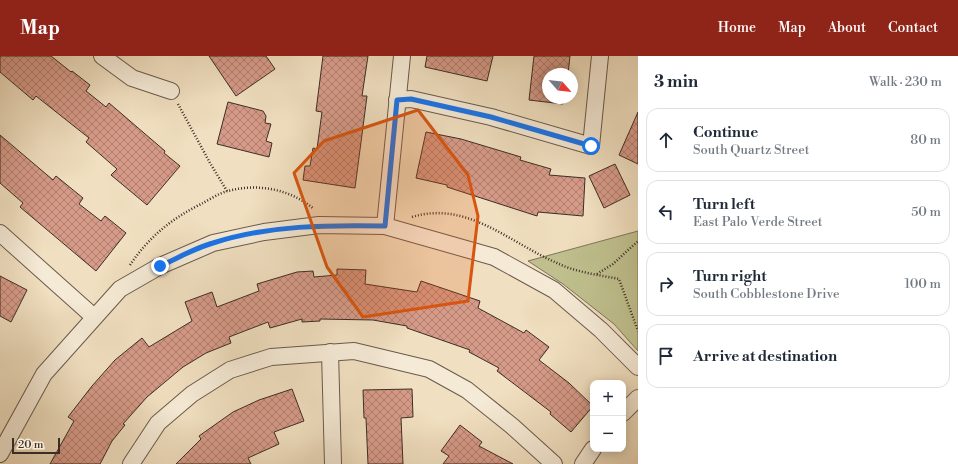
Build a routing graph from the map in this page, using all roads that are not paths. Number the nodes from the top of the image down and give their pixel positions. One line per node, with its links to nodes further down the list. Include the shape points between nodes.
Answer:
1 (402, 56): 5 (street)
2 (600, 56): 5 (street, via 591,146 491,117 411,99)
3 (106, 57): 4 (street, via 132,78)
4 (171, 91)
5 (397, 100): 6 (street)
6 (385, 226): 8 (street, via 319,225 264,232 213,243 160,266 120,289); 10 (street, via 494,257 554,290 602,330)
7 (0, 233): 8 (street)
8 (94, 317): 14 (street, via 44,374)
9 (330, 352): 15 (street, via 272,357 230,370 192,394 158,423); 16 (street); 17 (street, via 354,351 429,369 467,390)
10 (638, 367)
11 (638, 398): 12 (street)
12 (626, 410)
13 (591, 452): 18 (street)
14 (0, 454)
15 (131, 464)
16 (333, 464)
17 (554, 464)
18 (583, 464)

